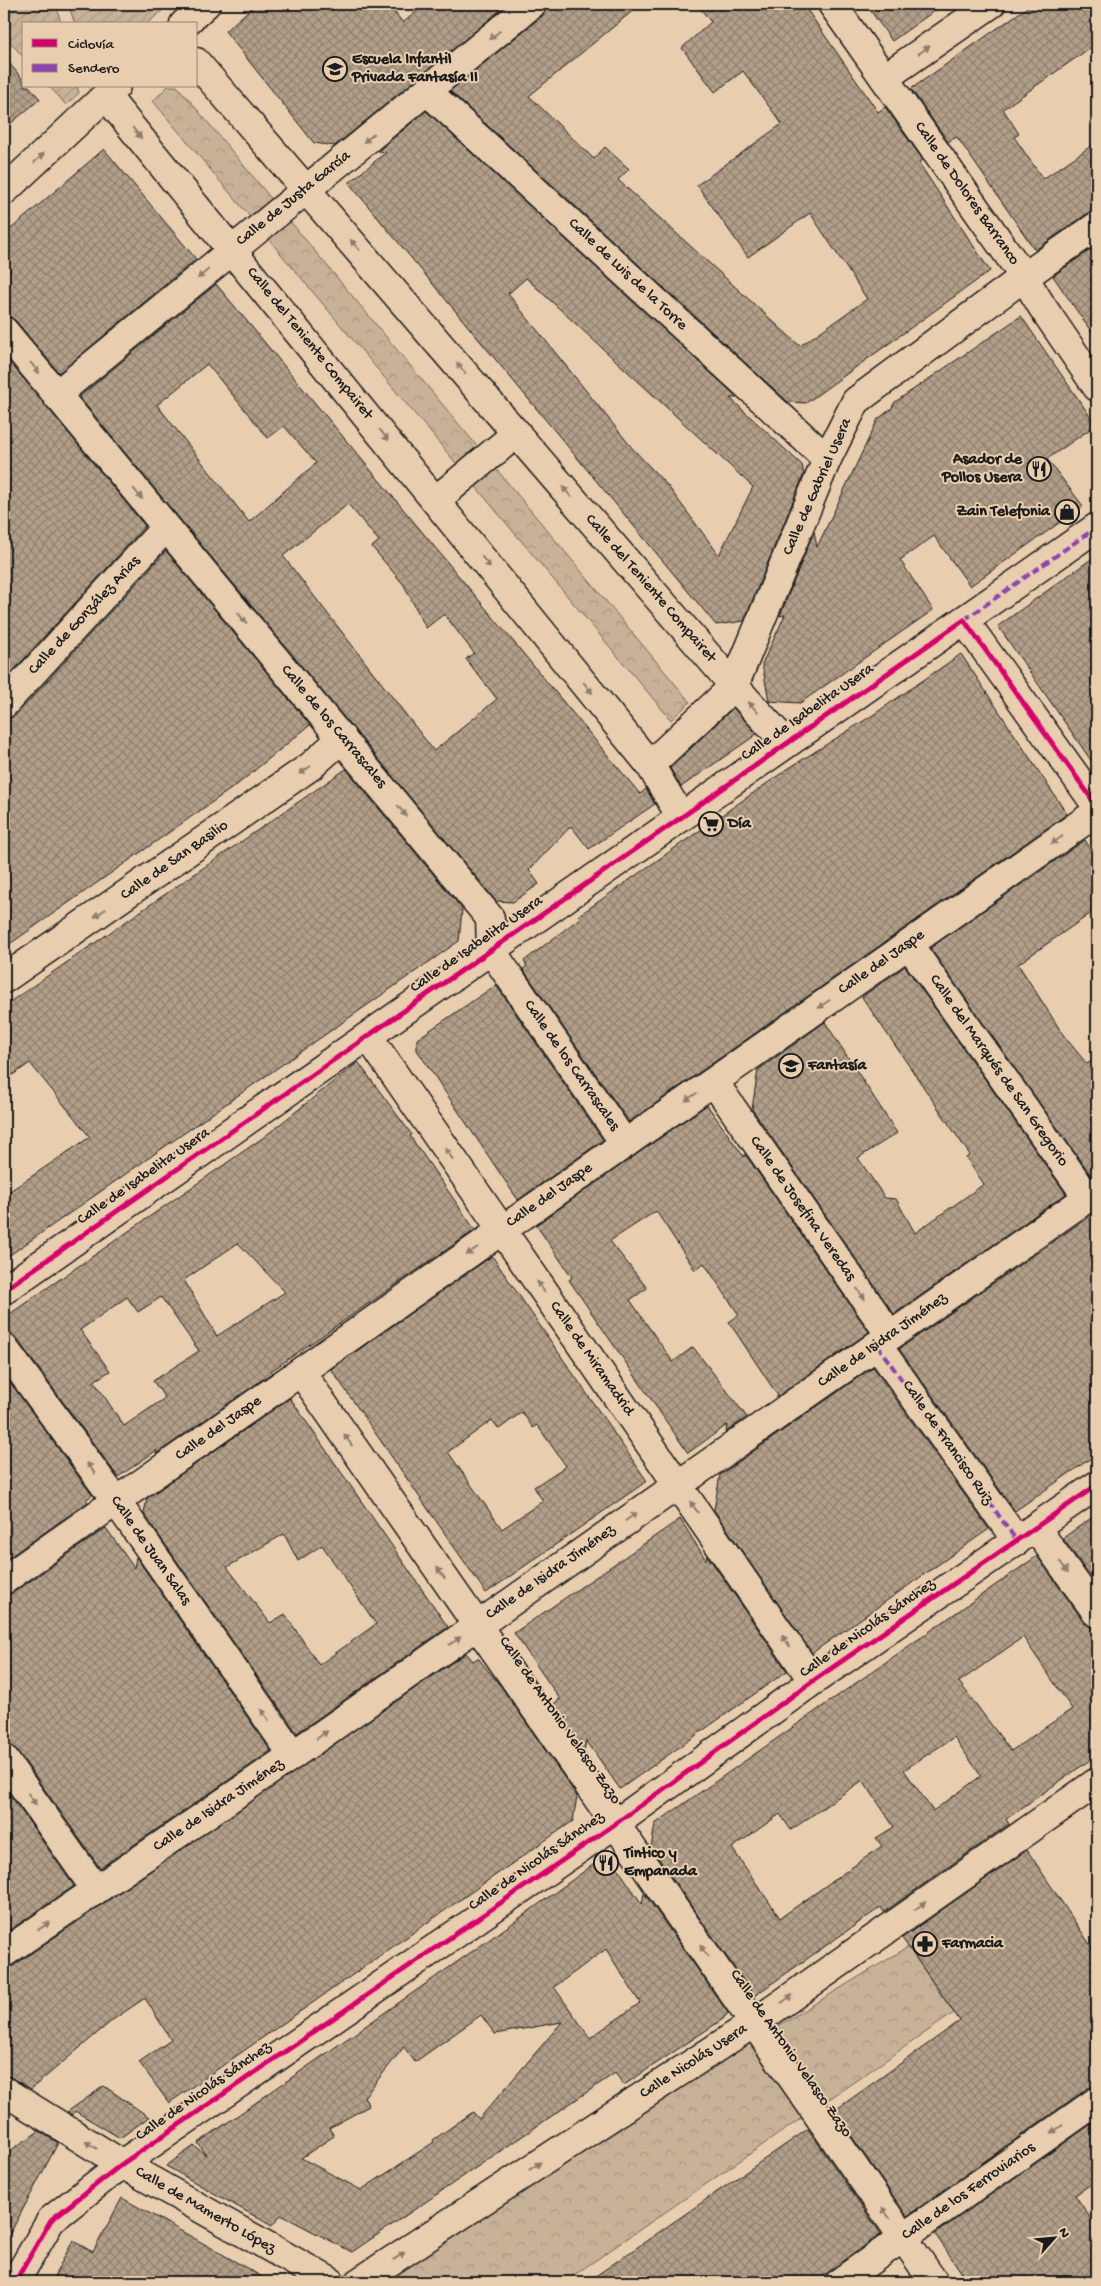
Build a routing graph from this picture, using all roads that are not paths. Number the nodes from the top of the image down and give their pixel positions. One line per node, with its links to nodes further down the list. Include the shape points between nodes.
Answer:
1 (206, 4): 5 (street)
2 (532, 4): 9 (street, Calle de Justa García, one-way to 9)
3 (832, 4): 7 (street, Calle de Dolores Barranco)
4 (991, 4): 7 (street, one-way to 4)
5 (186, 22)
6 (198, 64): 10 (street, Calle del Teniente Compairet)
7 (884, 78): 14 (street, Calle de Dolores Barranco)
8 (111, 91): 11 (street, one-way to 8); 13 (street, Calle del Teniente Compairet, one-way to 13)
9 (427, 91): 10 (street, Calle de Justa García, one-way to 10); 19 (street, Calle de Luis de la Torre)
10 (307, 189): 13 (street, Calle de Justa García); 18 (street, Calle del Teniente Compairet, one-way to 10)
11 (4, 191)
12 (1097, 226): 14 (street, Calle de Gabriel Usera)
13 (232, 249): 17 (street, Calle de Justa García, one-way to 17); 20 (street, Calle del Teniente Compairet, one-way to 20)
14 (1024, 277): 16 (street, Calle de Dolores Barranco); 19 (street, Calle de Gabriel Usera, via 856,401)
15 (4, 331): 17 (street, Calle de los Carrascales, one-way to 17)
16 (1097, 386)
17 (56, 395): 21 (street, Calle de los Carrascales, one-way to 21)
18 (517, 433): 20 (street); 24 (street, Calle del Teniente Compairet, one-way to 18)
19 (827, 459): 24 (street, Calle de Gabriel Usera)
20 (436, 500): 28 (street, Calle del Teniente Compairet, one-way to 28)
21 (166, 527): 25 (street, Calle de González Arias); 26 (street, Calle de los Carrascales, one-way to 26)
22 (1097, 527): 23 (street, Calle de Isabelita Usera)
23 (964, 620): 27 (street, Calle de Isabelita Usera); 29 (street)
24 (734, 686): 27 (street, Calle del Teniente Compairet, one-way to 24); 28 (street, Calle de Gabriel Usera)
25 (4, 704)
26 (342, 738): 33 (street, Calle de los Carrascales, one-way to 33, via 490,918); 34 (street, Calle de San Basilio, one-way to 34, via 311,766)
27 (786, 743): 31 (street, Calle de Isabelita Usera)
28 (650, 765): 31 (street, Calle del Teniente Compairet)
29 (1097, 806)
30 (1097, 812): 32 (street, Calle del Jaspe, one-way to 32)
31 (681, 817): 33 (street, Calle de Isabelita Usera)
32 (909, 944): 36 (street, Calle del Jaspe, one-way to 36); 38 (street, Calle del Marqués de San Gregorio)
33 (491, 950): 35 (street, Calle de Isabelita Usera); 37 (street, Calle de los Carrascales)
34 (4, 979)
35 (368, 1036): 39 (street, Calle de Miramadrid, one-way to 35); 40 (street, Calle de Isabelita Usera)
36 (714, 1082): 37 (street, Calle del Jaspe, one-way to 37); 41 (street, Calle de Josefina Veredas, one-way to 41)
37 (625, 1144): 39 (street, Calle del Jaspe)
38 (1092, 1195): 41 (street, Calle de Isidra Jiménez)
39 (502, 1230): 43 (street, Calle del Jaspe, one-way to 43); 44 (street, Calle de Miramadrid, one-way to 39)
40 (4, 1290)
41 (883, 1340): 44 (street, Calle de Isidra Jiménez); 47 (street, Calle de Francisco Ruiz)
42 (4, 1348): 46 (street, Calle de Juan Salas, one-way to 42)
43 (301, 1372): 46 (street, Calle del Jaspe); 50 (street, Calle de Antonio Velasco Zazo, one-way to 43)
44 (678, 1484): 50 (street, Calle de Isidra Jiménez, one-way to 44); 51 (street, Calle de Miramadrid, one-way to 44)
45 (1097, 1485): 47 (street, Calle de Nicolás Sánchez)
46 (116, 1501): 48 (street, Calle del Jaspe); 52 (street, Calle de Juan Salas, one-way to 46)
47 (1026, 1535): 49 (street, Calle de Francisco Ruiz, one-way to 49); 51 (street, Calle de Nicolás Sánchez)
48 (4, 1580)
49 (1097, 1613)
50 (477, 1626): 52 (street, Calle de Isidra Jiménez, one-way to 50); 55 (street, Calle de Antonio Velasco Zazo)
51 (814, 1681): 55 (street, Calle de Nicolás Sánchez)
52 (293, 1755): 56 (street, Calle de Isidra Jiménez)
53 (4, 1759): 56 (street, one-way to 56)
54 (1097, 1782): 58 (street, Calle Nicolás Usera, one-way to 54)
55 (615, 1824): 58 (street, Calle de Antonio Velasco Zazo, one-way to 55); 61 (street, Calle de Nicolás Sánchez)
56 (96, 1890): 57 (street, Calle de Isidra Jiménez, one-way to 56)
57 (4, 1953)
58 (754, 2023): 62 (street, Calle de Antonio Velasco Zazo, one-way to 58); 65 (street, Calle Nicolás Usera, one-way to 58)
59 (4, 2091): 61 (street, Calle de Mamerto López, one-way to 59)
60 (1097, 2101): 62 (street, Calle de los Ferroviarios, one-way to 62)
61 (122, 2164): 63 (street, Calle de Nicolás Sánchez, via 51,2220); 64 (street, Calle de Mamerto López)
62 (903, 2238): 66 (street, Calle de los Ferroviarios); 67 (street, Calle de Antonio Velasco Zazo)
63 (15, 2282)
64 (331, 2282)
65 (358, 2282)
66 (840, 2282)
67 (934, 2282)

